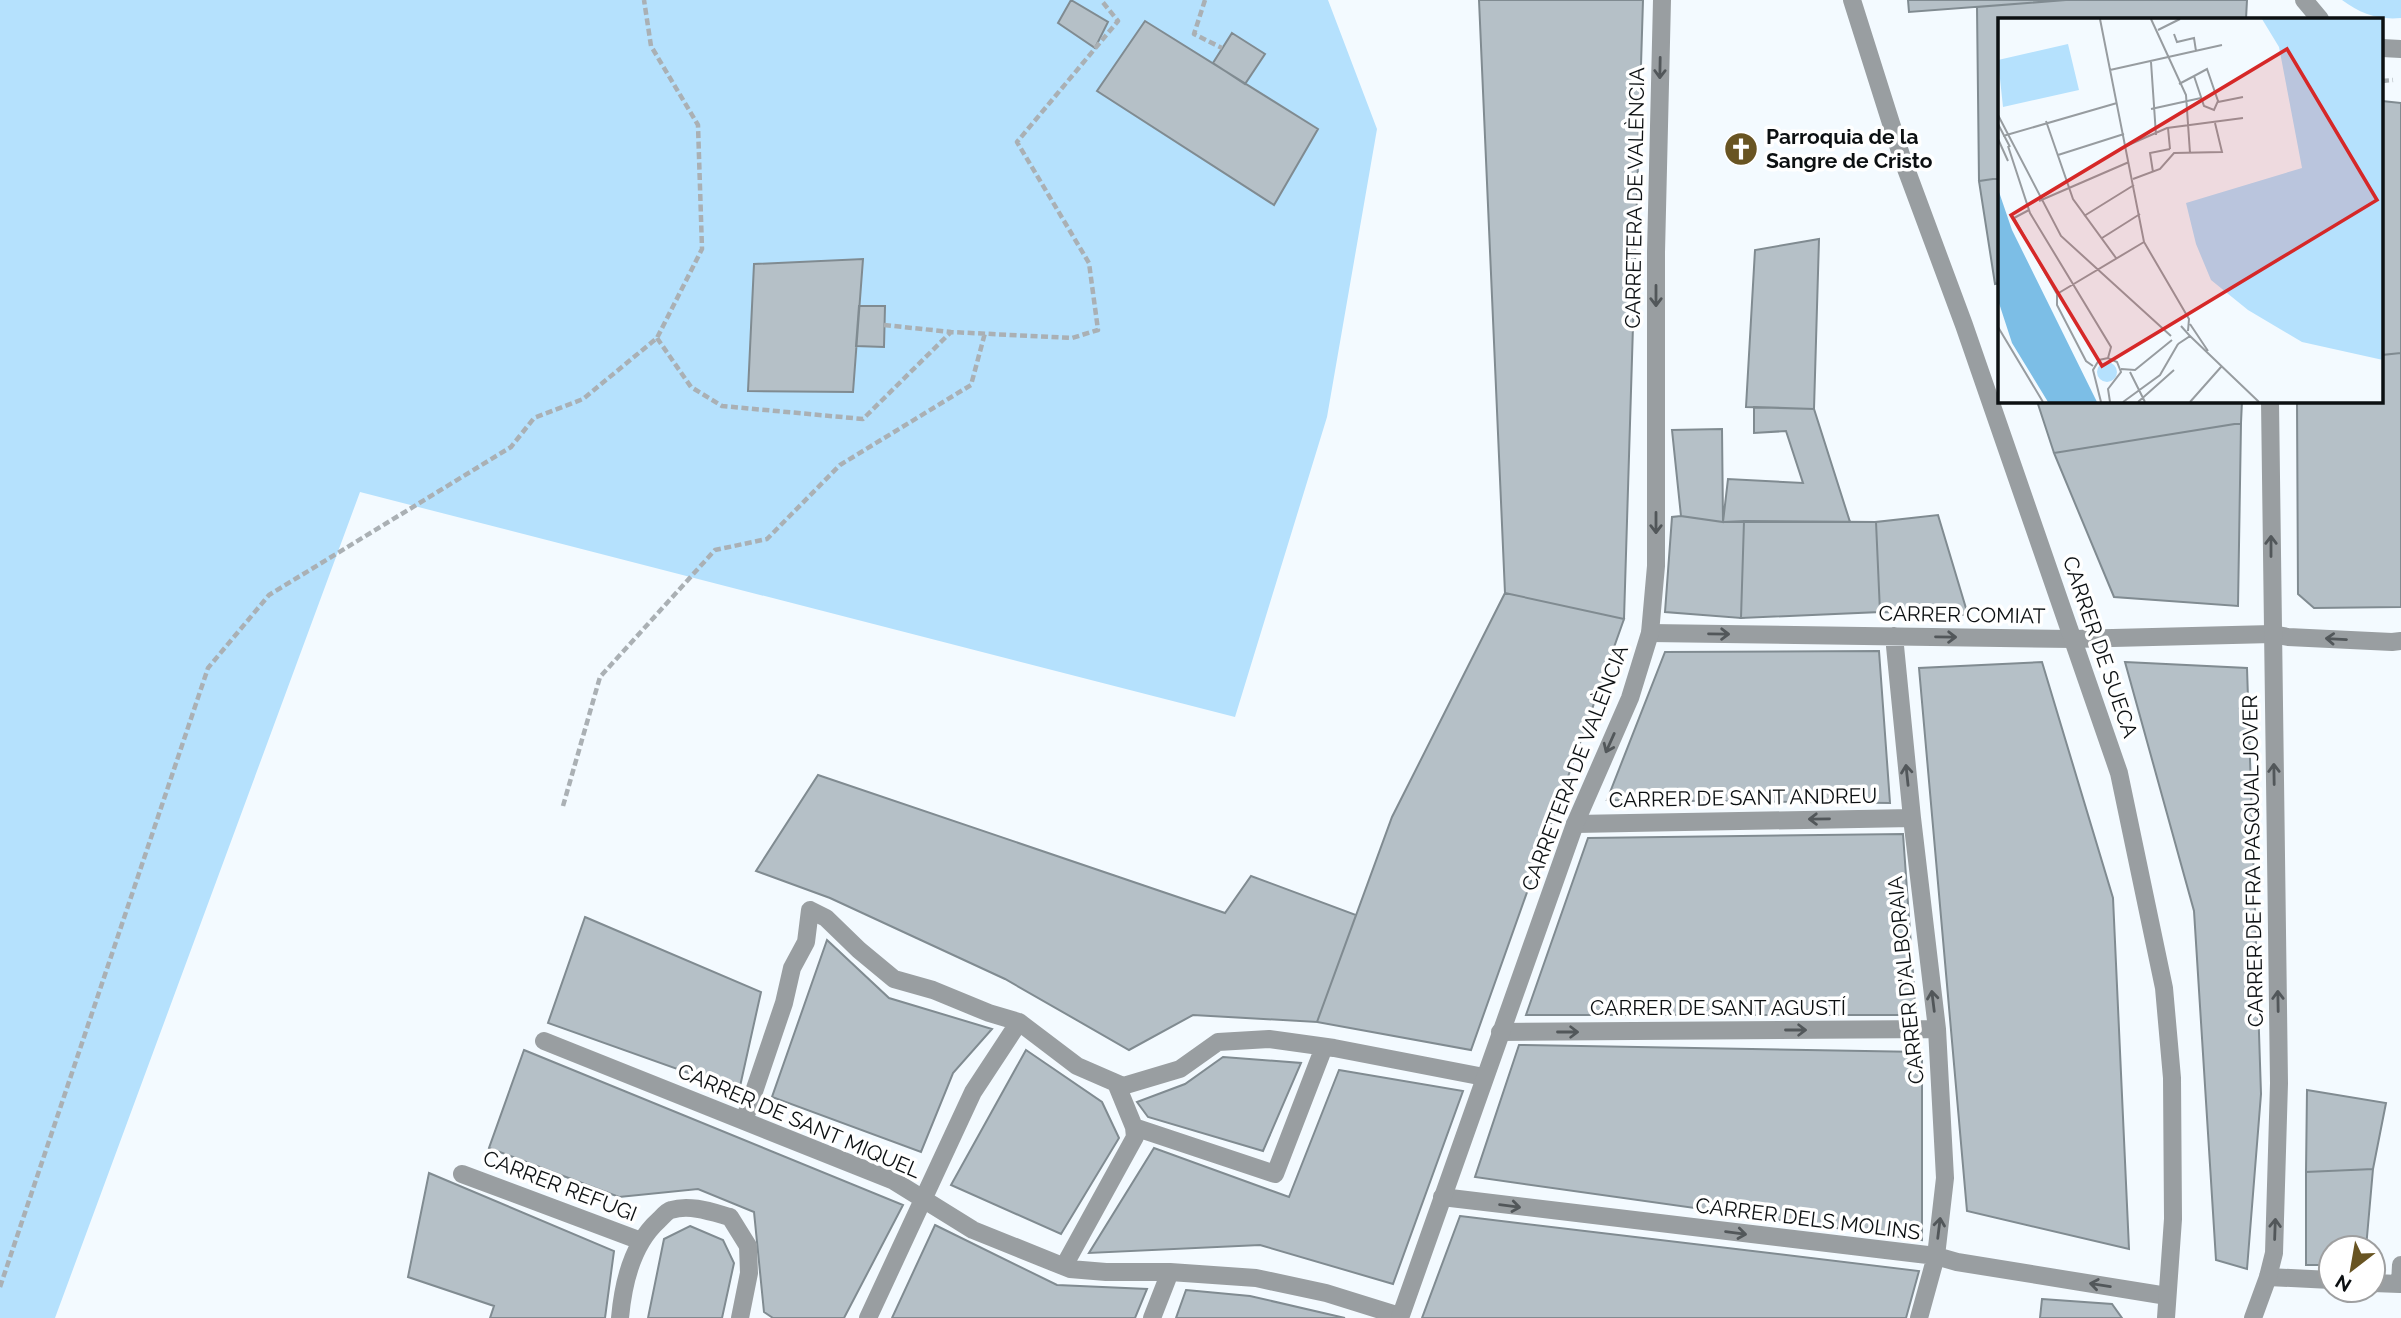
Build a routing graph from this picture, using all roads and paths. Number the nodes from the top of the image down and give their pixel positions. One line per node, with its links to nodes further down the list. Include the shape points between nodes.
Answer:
1 (644, 0): 13 (path, via 651,46 698,125 702,249)
2 (1101, 0): 12 (path, via 1118,21 1017,142 1089,263 1098,330 1072,338)
3 (1205, 0): 9 (path, via 1194,34)
4 (1662, 0): 15 (street, CARRETERA DE VALÈNCIA, one-way to 15, via 1656,566)
5 (1844, 0): 7 (street, CARRER DE SUECA)
6 (2305, 0): 8 (street)
7 (1855, 6): 18 (street, CARRER DE SUECA, via 1902,158)
8 (2319, 18)
9 (1222, 48)
10 (884, 325): 11 (path)
11 (951, 332): 12 (path); 13 (path, via 863,419 722,406 691,387)
12 (985, 334): 20 (path, via 971,386 840,465 767,539 715,550 600,677)
13 (657, 338): 43 (path, via 583,399 534,418 511,447 269,595 208,668)
14 (2270, 402): 16 (street, CARRER DE FRA PASQUAL JOVER, one-way to 14)
15 (1650, 633): 17 (street, CARRER COMIAT, one-way to 17); 22 (street, CARRETERA DE VALÈNCIA, one-way to 22, via 1630,698)
16 (2272, 634): 18 (street, CARRER COMIAT); 19 (street, CARRER COMIAT, one-way to 16); 40 (street, CARRER DE FRA PASQUAL JOVER, one-way to 16, via 2274,1253 2279,1083)
17 (1894, 636): 18 (street, CARRER COMIAT, one-way to 18); 21 (street, CARRER D'ALBORAIA, one-way to 17)
18 (2073, 639): 44 (street, CARRER DE SUECA, via 2119,773 2164,988 2173,1158)
19 (2401, 641)
20 (563, 806)
21 (1912, 818): 22 (street, CARRER DE SANT ANDREU, one-way to 22); 24 (street, CARRER D'ALBORAIA, one-way to 21)
22 (1575, 824): 25 (street, CARRETERA DE VALÈNCIA)
23 (1019, 1022): 29 (street, via 1077,1066); 30 (street, via 894,979 826,918 810,910 806,942 792,968); 33 (street, via 973,1092)
24 (1937, 1029): 25 (street, CARRER DE SANT AGUSTÍ, one-way to 24); 36 (street, CARRER D'ALBORAIA, one-way to 24, via 1945,1178)
25 (1500, 1032): 28 (street, CARRETERA DE VALÈNCIA)
26 (544, 1041): 30 (street, CARRER DE SANT MIQUEL)
27 (1324, 1047): 28 (street); 29 (street, via 1269,1039 1218,1042 1180,1069 1122,1086); 31 (street, via 1275,1174)
28 (1484, 1077): 34 (street, CARRETERA DE VALÈNCIA)
29 (1116, 1083): 31 (street)
30 (744, 1121): 33 (street, CARRER DE SANT MIQUEL)
31 (1134, 1127): 38 (street, via 1135,1137)
32 (462, 1174): 35 (street, CARRER REFUGI)
33 (924, 1197): 38 (street, CARRER DE SANT MIQUEL, via 973,1230); 48 (street)
34 (1442, 1197): 36 (street, CARRER DELS MOLINS, one-way to 36); 45 (street, CARRETERA DE VALÈNCIA)
35 (641, 1241): 46 (street, via 622,1290); 47 (street, via 670,1210 702,1209 730,1217 748,1246 749,1273)
36 (1936, 1256): 44 (street, CARRER DELS MOLINS, one-way to 36); 50 (street, CARRER D'ALBORAIA)
37 (2401, 1265): 42 (street, via 2400,1284)
38 (1064, 1266): 39 (street, CARRER DE SANT MIQUEL, via 1105,1272)
39 (1170, 1272): 45 (street, CARRER DE SANT MIQUEL, via 1256,1278 1326,1293); 49 (street)
40 (2269, 1277): 41 (street); 52 (street, CARRER DE FRA PASQUAL JOVER)
41 (2317, 1279)
42 (2387, 1284)
43 (0, 1287)
44 (2167, 1296): 51 (street, CARRER DE SUECA)
45 (1400, 1317)
46 (620, 1318)
47 (740, 1318)
48 (868, 1318)
49 (1152, 1318)
50 (1919, 1318)
51 (2166, 1318)
52 (2253, 1318)

